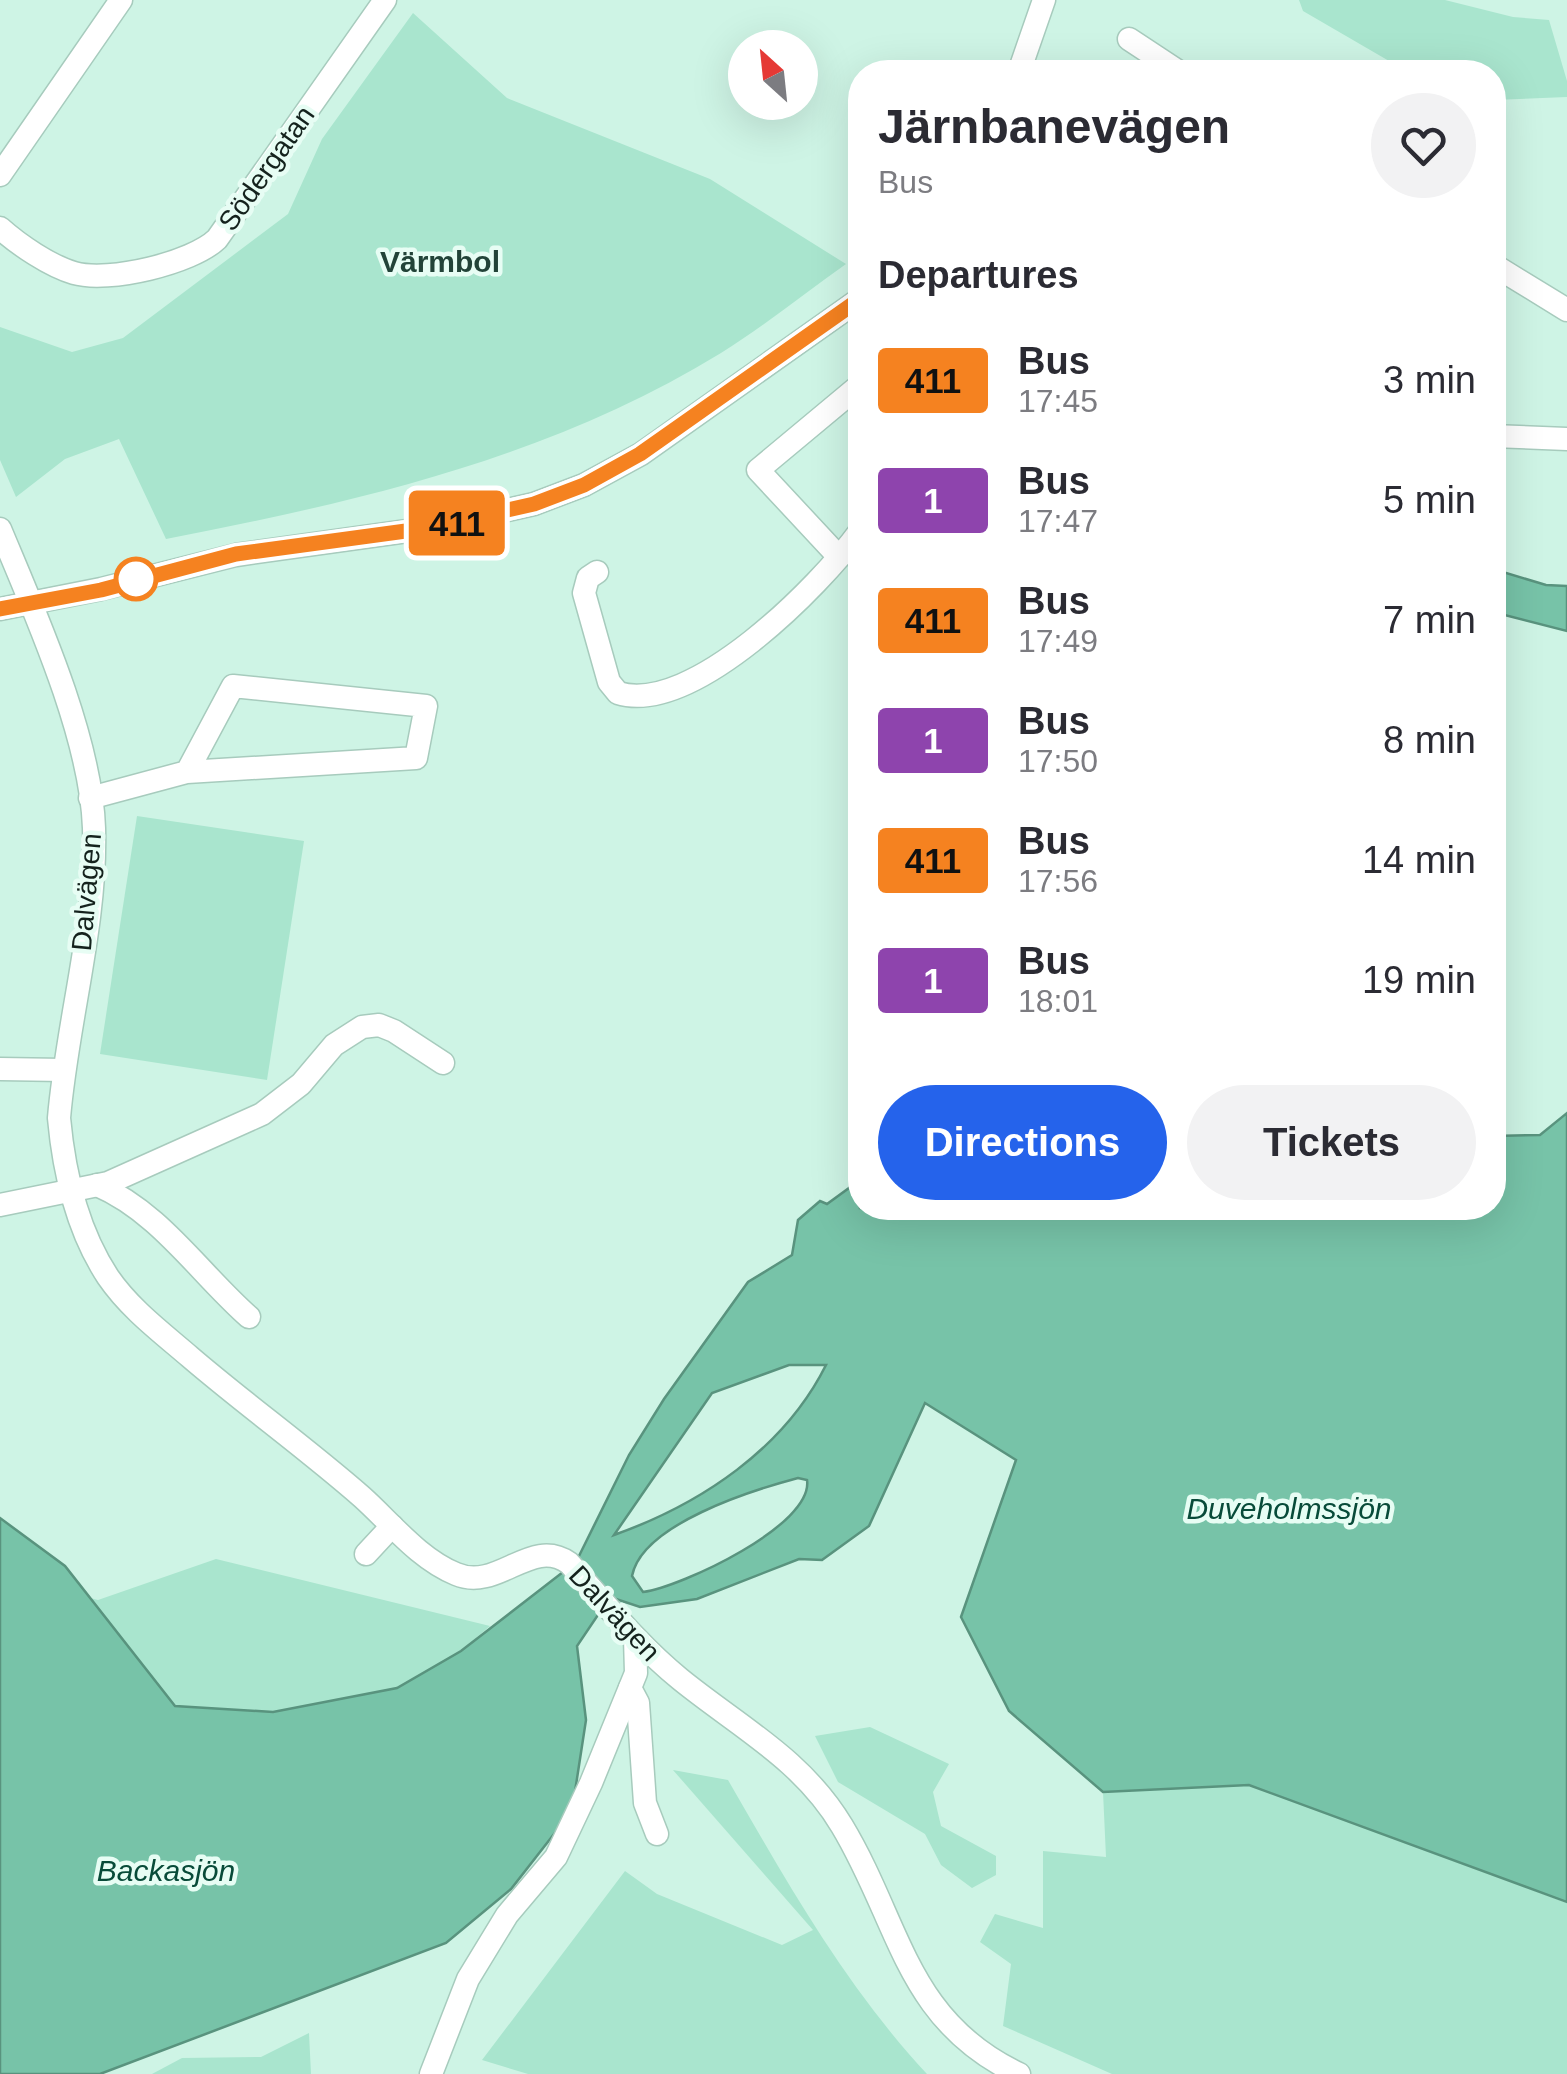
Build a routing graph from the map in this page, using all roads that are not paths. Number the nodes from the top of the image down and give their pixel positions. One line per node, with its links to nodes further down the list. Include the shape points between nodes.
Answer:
1 (121, 0): 7 (street)
2 (385, 0): 8 (street, Södergatan, via 202,254 78,274)
3 (1043, 0): 5 (street)
4 (1129, 39): 6 (street)
5 (1023, 60)
6 (1161, 60)
7 (0, 175)
8 (0, 228)
9 (1506, 273): 11 (street)
10 (848, 307): 19 (street, via 640,454 534,504 428,528 236,554)
11 (1567, 310)
12 (848, 395): 17 (street, via 758,470)
13 (1506, 436): 14 (street)
14 (1567, 438)
15 (0, 529): 19 (street, Dalvägen)
16 (848, 546): 17 (street)
17 (839, 557): 18 (street, via 752,642 649,697 618,693 609,682 584,593)
18 (598, 572)
19 (31, 603): 20 (street); 22 (street, Dalvägen)
20 (0, 609)
21 (186, 772): 21 (street, via 232,686 426,706 416,758); 22 (street)
22 (90, 798): 25 (street, Dalvägen, via 92,857)
23 (443, 1063): 26 (street, via 394,1032 362,1027 334,1045 272,1108)
24 (0, 1069): 25 (street)
25 (64, 1070): 27 (street, Dalvägen, via 59,1118)
26 (97, 1185): 27 (street); 29 (street, via 176,1242)
27 (70, 1188): 28 (street); 30 (street, Dalvägen, via 91,1246 126,1300)
28 (0, 1205)
29 (249, 1318)
30 (392, 1526): 31 (street); 32 (street, Dalvägen, via 438,1566 472,1579 556,1554)
31 (366, 1554)
32 (635, 1638): 33 (street); 36 (street, Dalvägen, via 802,1772 860,1859 919,1989 954,2032)
33 (630, 1688): 34 (street, via 638,1704 645,1802); 35 (street, via 556,1856 507,1915 468,1978)
34 (656, 1834)
35 (430, 2074)
36 (1018, 2074)

